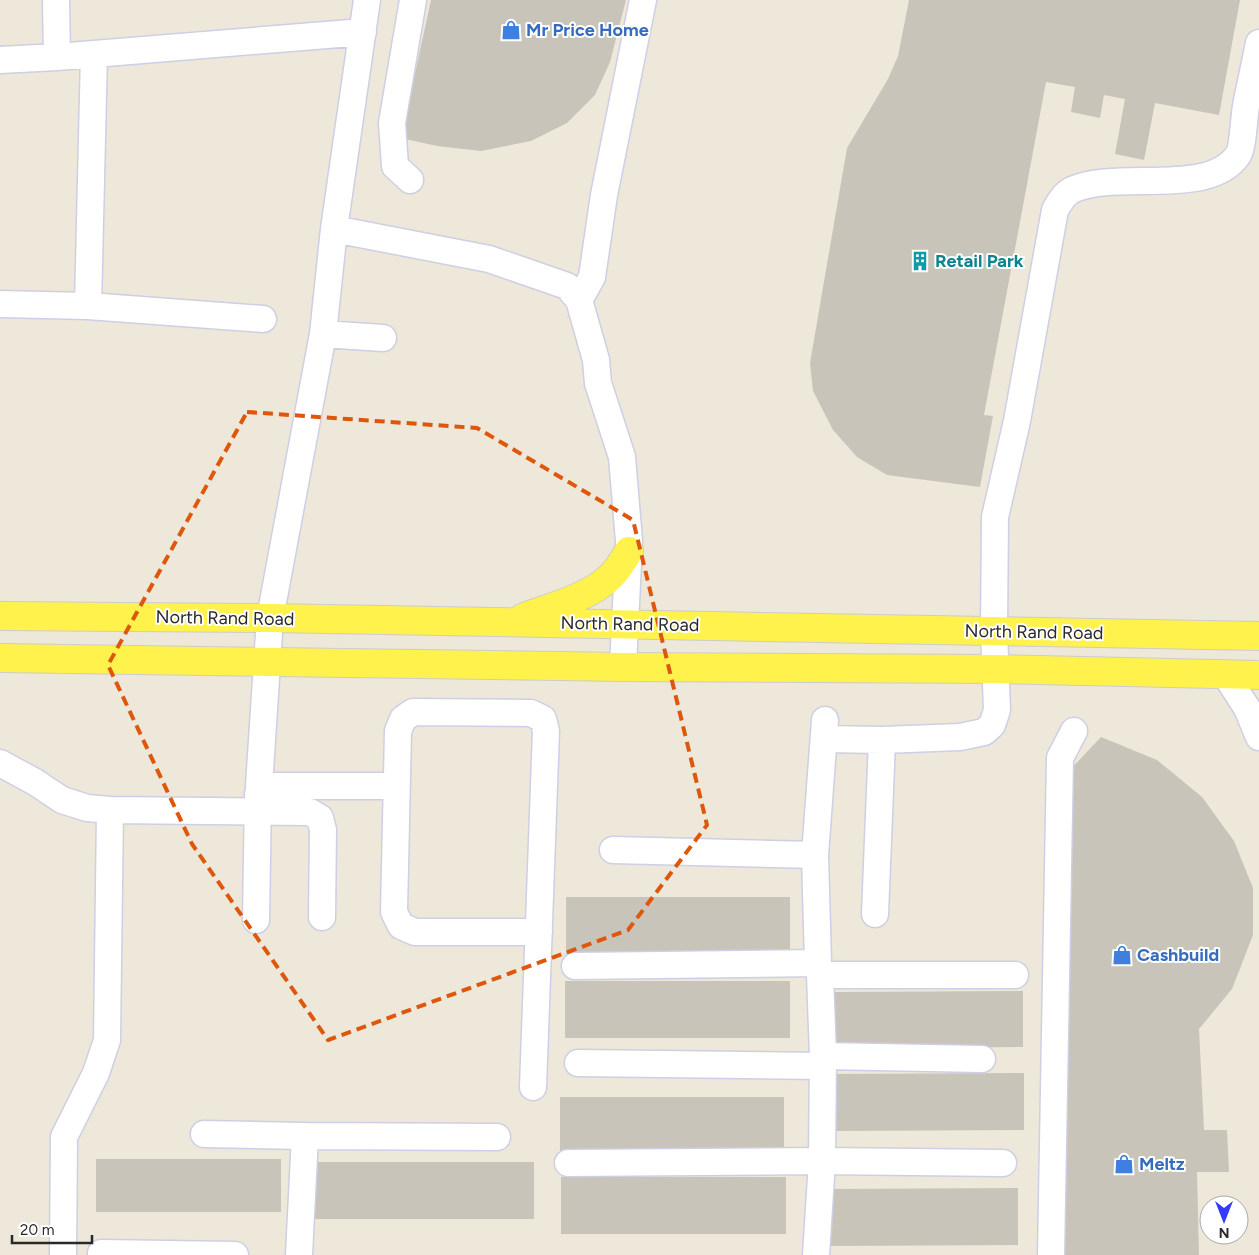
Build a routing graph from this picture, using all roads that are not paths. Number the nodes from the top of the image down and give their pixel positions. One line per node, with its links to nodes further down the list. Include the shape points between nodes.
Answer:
1 (56, 0): 8 (street)
2 (367, 0): 5 (street)
3 (413, 0): 10 (street, via 392,122 395,166)
4 (642, 0): 12 (street, via 604,195 592,277)
5 (363, 32): 7 (street); 11 (street)
6 (1259, 43): 23 (street, via 1240,153 1229,166 1212,175 1193,178 1094,184 1070,191 1055,210 1017,421 995,517)
7 (94, 54): 8 (street); 14 (street)
8 (57, 57): 9 (street)
9 (0, 60)
10 (410, 180)
11 (334, 228): 12 (street, via 489,259 567,286); 16 (street)
12 (580, 300): 18 (street, via 596,360 598,383 622,457)
13 (0, 304): 14 (street)
14 (88, 306): 15 (street)
15 (263, 319)
16 (322, 334): 17 (street); 20 (street)
17 (383, 338)
18 (629, 551): 21 (main road, via 611,577 600,586); 22 (street)
19 (0, 616): 20 (main road, North Rand Road)
20 (270, 618): 21 (main road, North Rand Road); 26 (street)
21 (511, 622): 22 (main road, North Rand Road)
22 (626, 624): 23 (main road, North Rand Road); 27 (street)
23 (994, 631): 24 (main road, North Rand Road); 28 (street)
24 (1259, 636)
25 (0, 658): 26 (main road)
26 (266, 660): 27 (main road); 35 (street)
27 (624, 667): 28 (main road)
28 (996, 669): 29 (main road); 33 (street, via 997,710 992,725 984,732 960,737)
29 (1225, 674): 30 (main road); 32 (street, via 1247,708)
30 (1259, 675)
31 (1074, 731): 63 (street, via 1060,758)
32 (1259, 737)
33 (882, 740): 40 (street, via 824,729); 41 (street)
34 (0, 763): 37 (street, via 62,800 87,808)
35 (258, 786): 36 (street); 38 (street)
36 (396, 786): 44 (street, via 394,912 401,926 415,932); 44 (street, via 398,731 403,719 413,712 531,713 543,719 546,731)
37 (110, 810): 38 (street); 59 (street, via 107,1040 96,1073 64,1137)
38 (258, 812): 42 (street, via 310,812 320,818 323,830); 43 (street)
39 (613, 850): 40 (street)
40 (815, 855): 46 (street)
41 (875, 914)
42 (322, 917)
43 (256, 920)
44 (539, 932): 51 (street)
45 (576, 966): 46 (street)
46 (819, 969): 47 (street); 49 (street)
47 (1015, 975)
48 (982, 1059): 49 (street)
49 (823, 1061): 50 (street); 55 (street)
50 (578, 1063)
51 (534, 1087)
52 (204, 1134): 53 (street)
53 (305, 1136): 54 (street); 61 (street)
54 (497, 1137)
55 (822, 1161): 56 (street); 57 (street); 62 (street)
56 (568, 1163)
57 (1003, 1163)
58 (101, 1254): 60 (street)
59 (63, 1255)
60 (235, 1255)
61 (299, 1255)
62 (816, 1255)
63 (1051, 1255)

